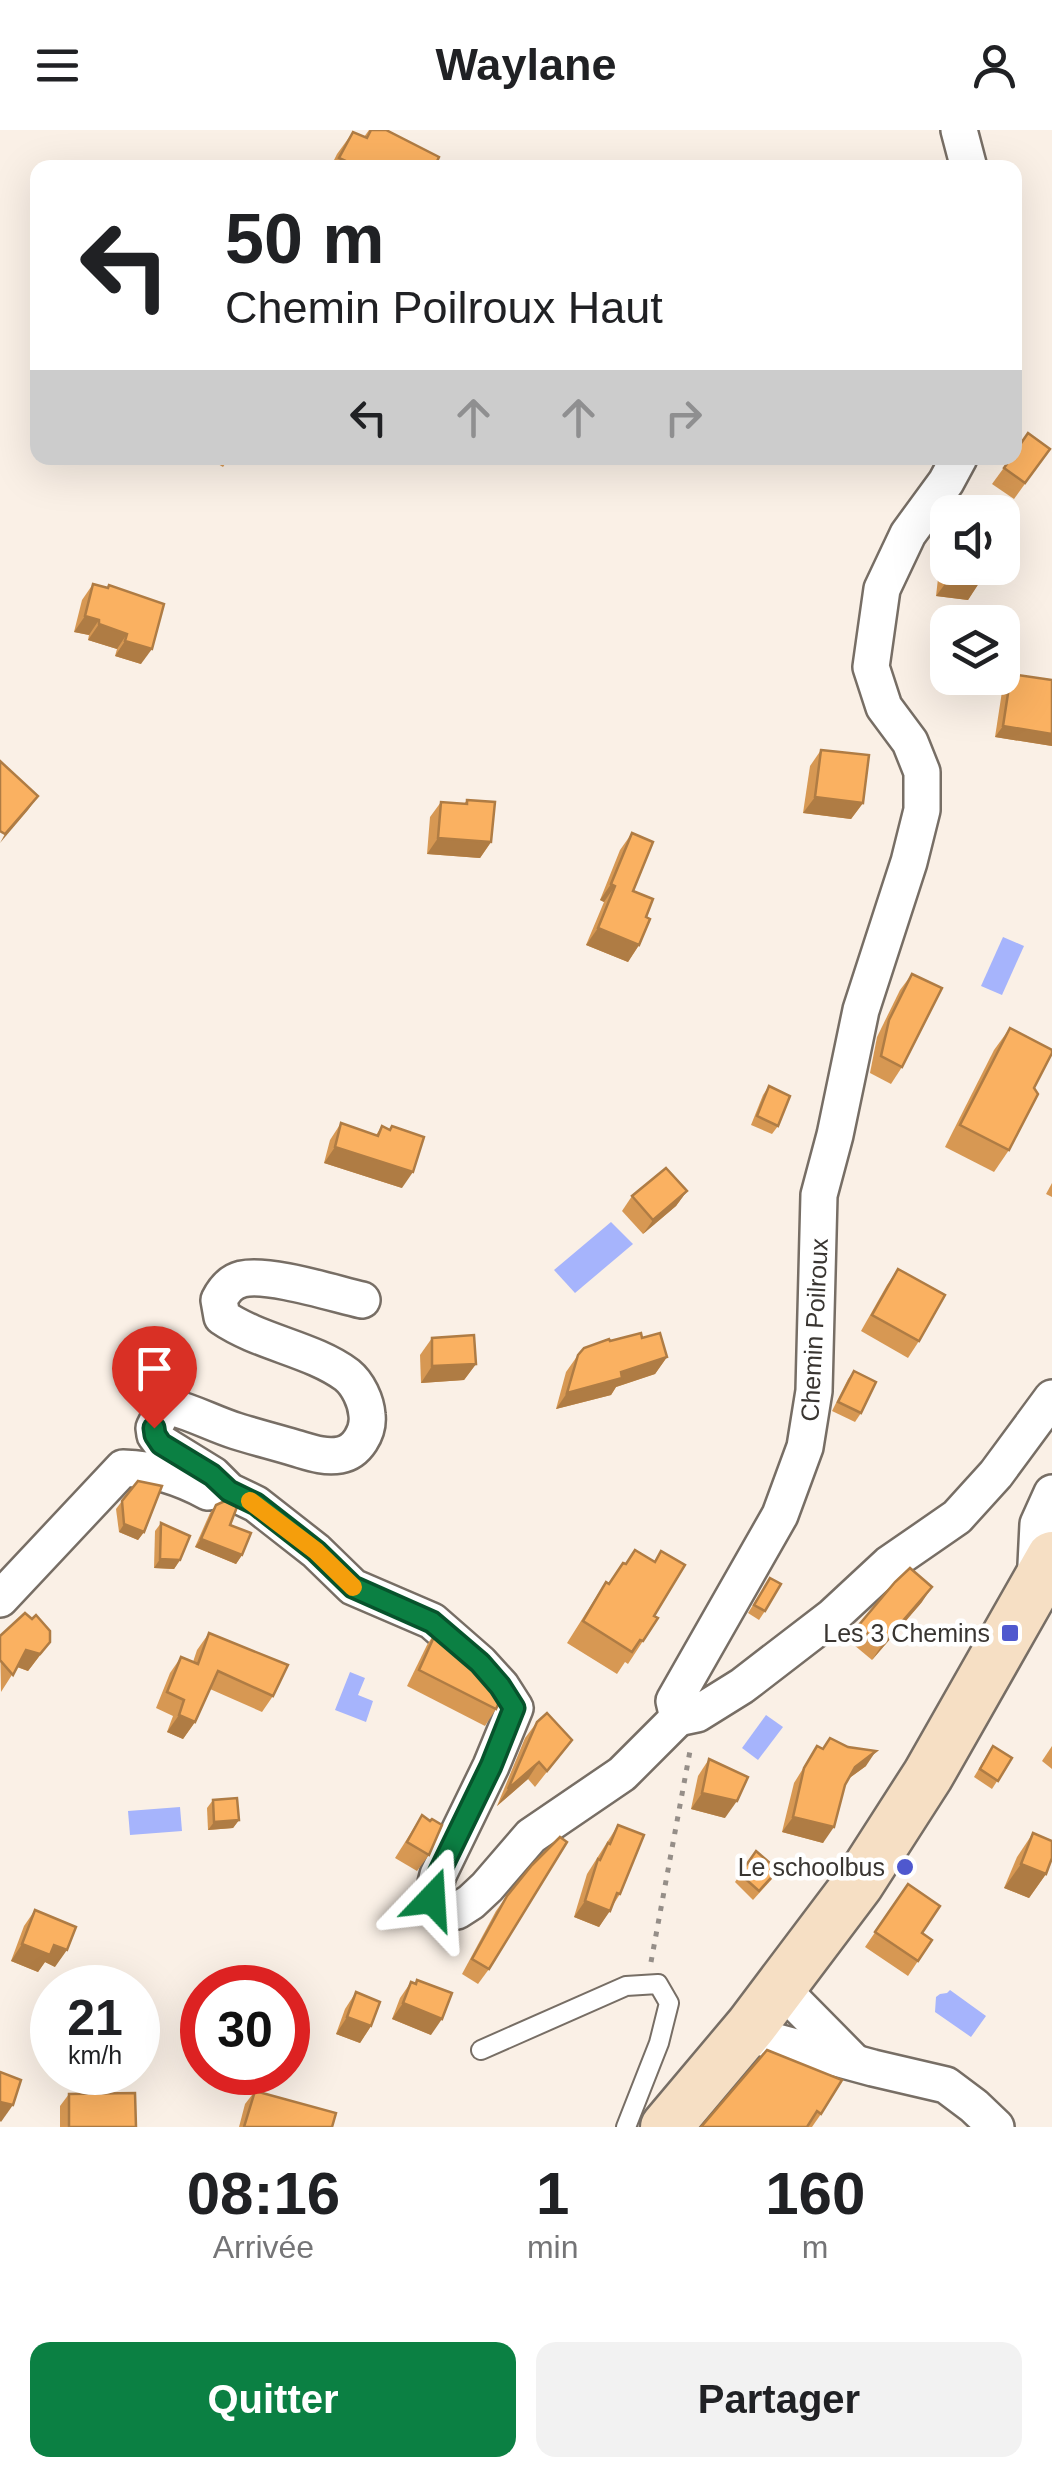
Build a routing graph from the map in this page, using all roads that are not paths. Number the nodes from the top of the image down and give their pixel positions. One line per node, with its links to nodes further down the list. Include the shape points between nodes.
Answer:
1 (959, 130): 2 (street)
2 (967, 160)
3 (955, 465): 10 (street, Chemin Poilroux, via 908,534 882,589 871,667 884,707 922,772 922,810 861,1010 820,1195 814,1391 805,1447 780,1515 674,1702)
4 (362, 1300): 6 (street, via 266,1278 226,1287 219,1300 222,1317 346,1374 358,1386 368,1417 352,1451 320,1456 185,1410 162,1412 154,1428 161,1444)
5 (1052, 1398): 10 (street, via 957,1516 742,1686)
6 (229, 1491): 9 (street, via 209,1492 181,1478 123,1468); 10 (street, via 256,1504 353,1587 432,1622 480,1663 514,1708 438,1875 432,1899 447,1912 471,1902 531,1836 622,1774)
7 (1052, 1492): 8 (street, via 1038,1524)
8 (1043, 1574): 11 (main road, via 858,1884)
9 (0, 1598)
10 (687, 1716)
11 (758, 2015): 13 (street); 13 (street); 15 (main road)
12 (481, 2050): 14 (lane, via 626,1986 658,1984 670,2003)
13 (854, 2062): 16 (street, via 946,2085)
14 (626, 2127)
15 (666, 2127)
16 (996, 2127)

